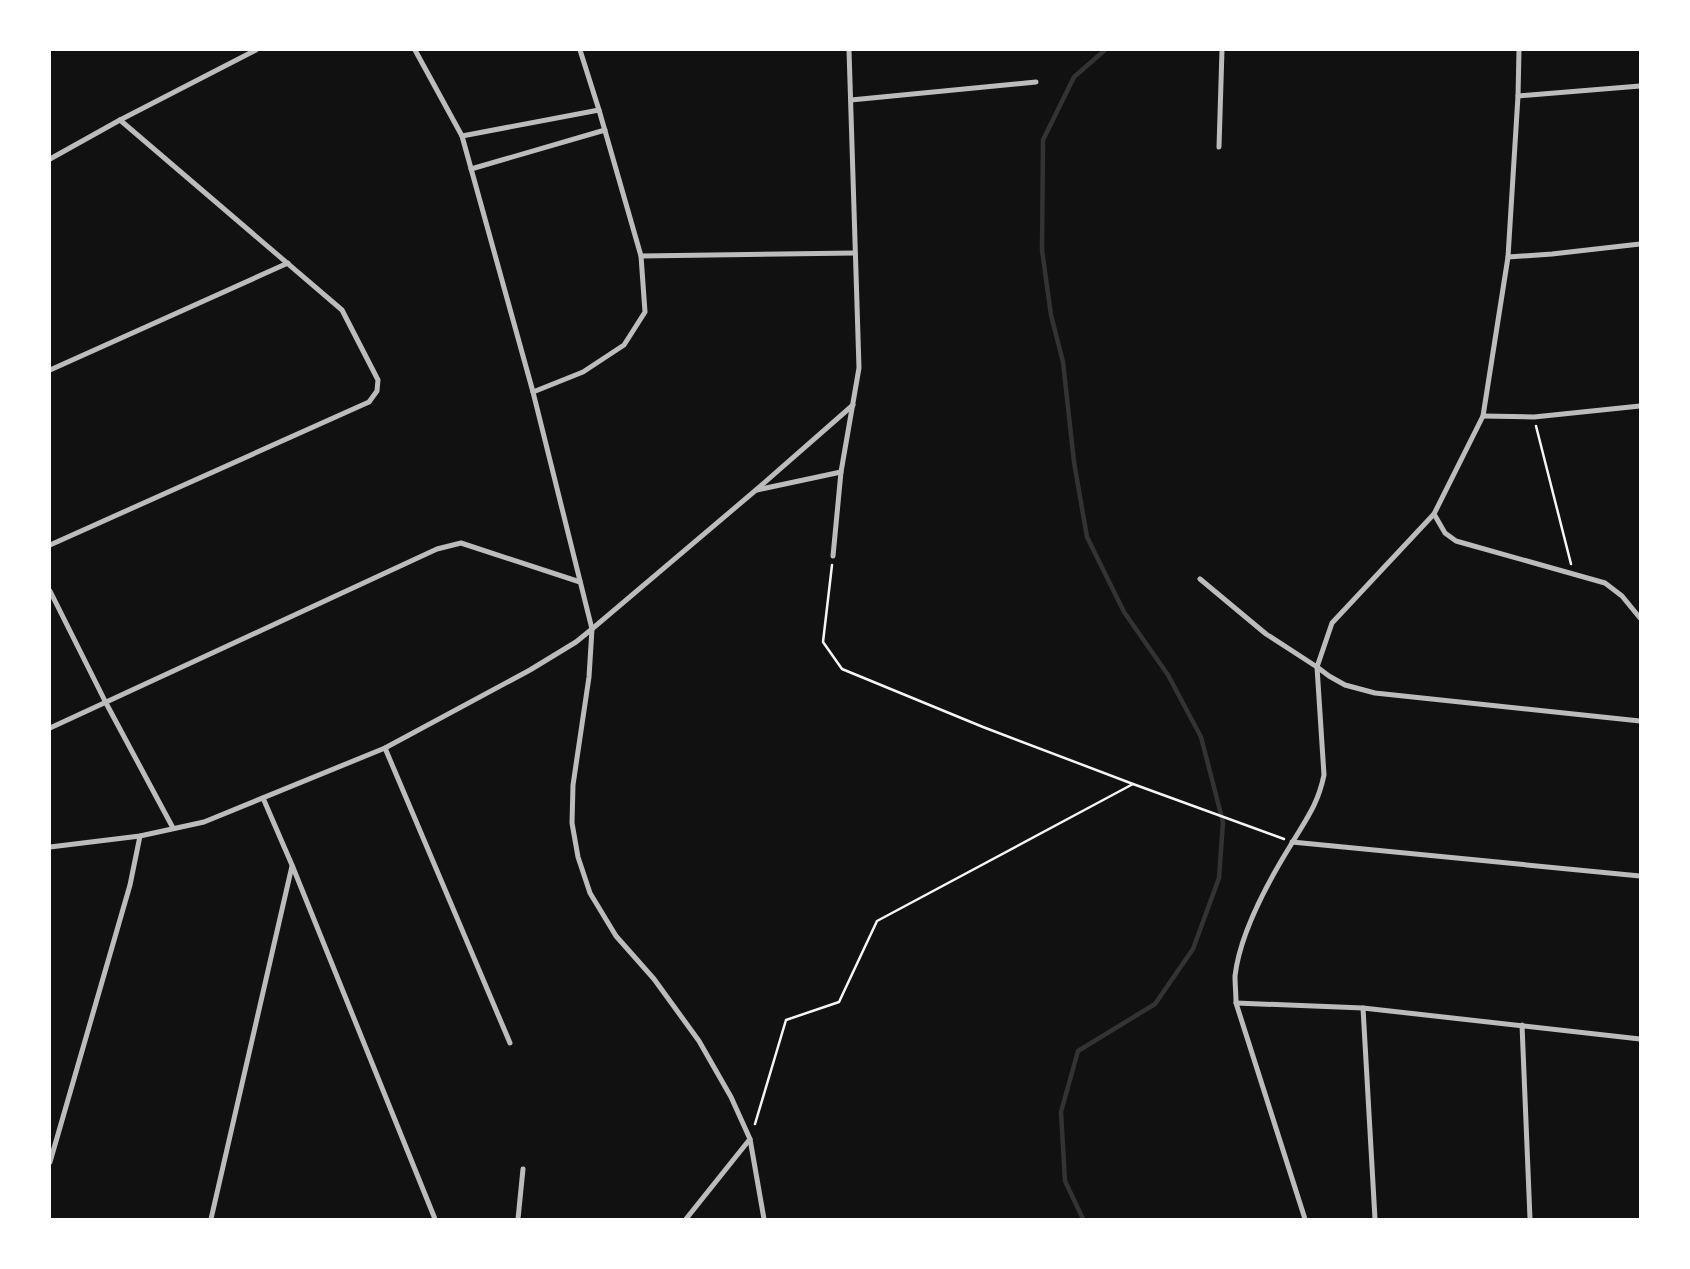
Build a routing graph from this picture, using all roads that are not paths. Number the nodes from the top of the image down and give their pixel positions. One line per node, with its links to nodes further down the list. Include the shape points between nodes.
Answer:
1 (256, 50): 12 (street)
2 (415, 50): 14 (street)
3 (580, 50): 11 (street)
4 (849, 50): 10 (street)
5 (1222, 50): 15 (street)
6 (1519, 50): 9 (street)
7 (1036, 82): 10 (street)
8 (1640, 86): 9 (street)
9 (1518, 96): 21 (street)
10 (851, 100): 19 (street)
11 (599, 110): 13 (street); 14 (street)
12 (120, 120): 16 (street); 22 (street)
13 (605, 130): 17 (street); 20 (street)
14 (462, 136): 17 (street)
15 (1219, 147)
16 (50, 159)
17 (471, 169): 24 (street)
18 (1640, 244): 21 (street)
19 (855, 254): 20 (street); 25 (street, via 859,368)
20 (641, 256): 24 (street, via 645,312 624,345 583,372)
21 (1508, 257): 27 (street)
22 (288, 263): 23 (street); 31 (street, via 342,310 378,380 377,391 369,402)
23 (50, 370)
24 (534, 392): 34 (street)
25 (853, 405): 28 (street); 29 (street)
26 (1640, 406): 27 (street, via 1534,417)
27 (1483, 416): 30 (street)
28 (840, 472): 29 (street); 32 (street)
29 (756, 490): 37 (street)
30 (1434, 514): 36 (street, via 1445,533 1456,541 1605,583 1622,596); 38 (street, via 1332,623)
31 (50, 545)
32 (833, 556)
33 (1200, 579): 38 (street, via 1266,634)
34 (580, 582): 37 (street); 39 (street, via 461,543 437,549)
35 (50, 591): 39 (street)
36 (1640, 618)
37 (592, 629): 42 (street, via 530,670); 55 (street, via 589,677 573,785 572,822 578,857 590,892 616,936 654,979 699,1041 731,1097)
38 (1317, 666): 40 (street, via 1345,685 1375,693); 46 (street, via 1324,775 1321,792 1312,811)
39 (106, 703): 41 (street); 44 (street)
40 (1640, 721)
41 (50, 728)
42 (386, 748): 43 (street); 54 (street)
43 (263, 798): 44 (street, via 204,822); 48 (street)
44 (173, 828): 45 (street)
45 (140, 836): 47 (street); 56 (street, via 130,885)
46 (1292, 842): 49 (street); 50 (street, via 1245,935 1236,976)
47 (50, 847)
48 (292, 865): 58 (street); 59 (street)
49 (1640, 876)
50 (1236, 1002): 51 (street); 63 (street)
51 (1363, 1008): 52 (street); 64 (street)
52 (1522, 1025): 53 (street); 65 (street)
53 (1640, 1039)
54 (510, 1043)
55 (750, 1139): 61 (street); 62 (street)
56 (50, 1162)
57 (523, 1169): 60 (street)
58 (211, 1219)
59 (435, 1219)
60 (518, 1219)
61 (686, 1219)
62 (764, 1219)
63 (1305, 1219)
64 (1375, 1219)
65 (1530, 1219)

